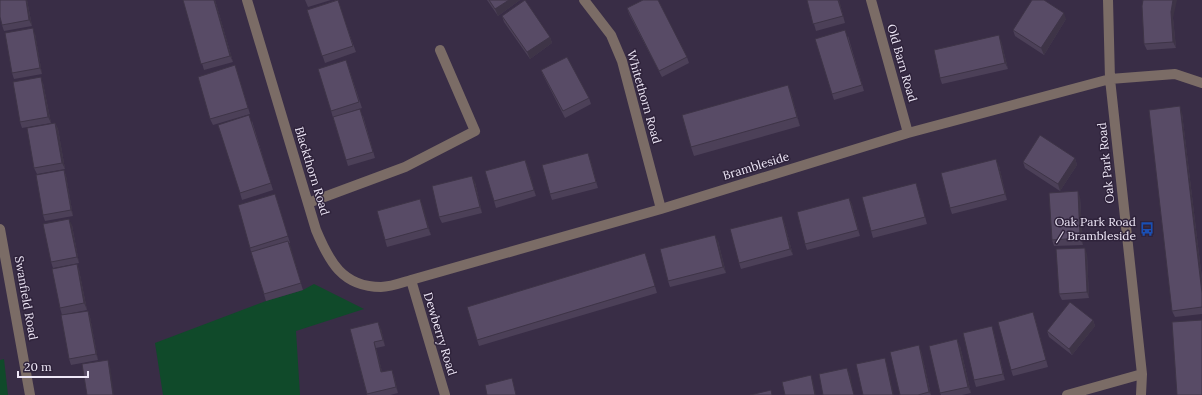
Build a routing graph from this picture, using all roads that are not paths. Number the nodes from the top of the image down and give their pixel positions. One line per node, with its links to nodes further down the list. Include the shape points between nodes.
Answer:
1 (247, 0): 9 (street, Blackthorn Road)
2 (584, 0): 10 (street, Whitethorn Road, via 611,35 622,60)
3 (871, 0): 8 (street, Old Barn Road)
4 (1108, 0): 6 (street, Oak Park Road)
5 (440, 50): 9 (street, via 475,131 405,167)
6 (1110, 79): 7 (street, Brambleside, via 1175,74); 8 (street, Brambleside); 13 (street, Oak Park Road)
7 (1202, 83)
8 (908, 133): 10 (street, Brambleside)
9 (308, 203): 12 (street, Blackthorn Road, via 326,253 338,270 357,284 381,287)
10 (661, 209): 12 (street, Brambleside)
11 (0, 229): 14 (street, Swanfield Road)
12 (411, 280): 15 (street, Dewberry Road)
13 (1142, 374): 16 (street); 17 (street, Oak Park Road)
14 (30, 395)
15 (445, 395)
16 (1067, 395)
17 (1141, 395)

